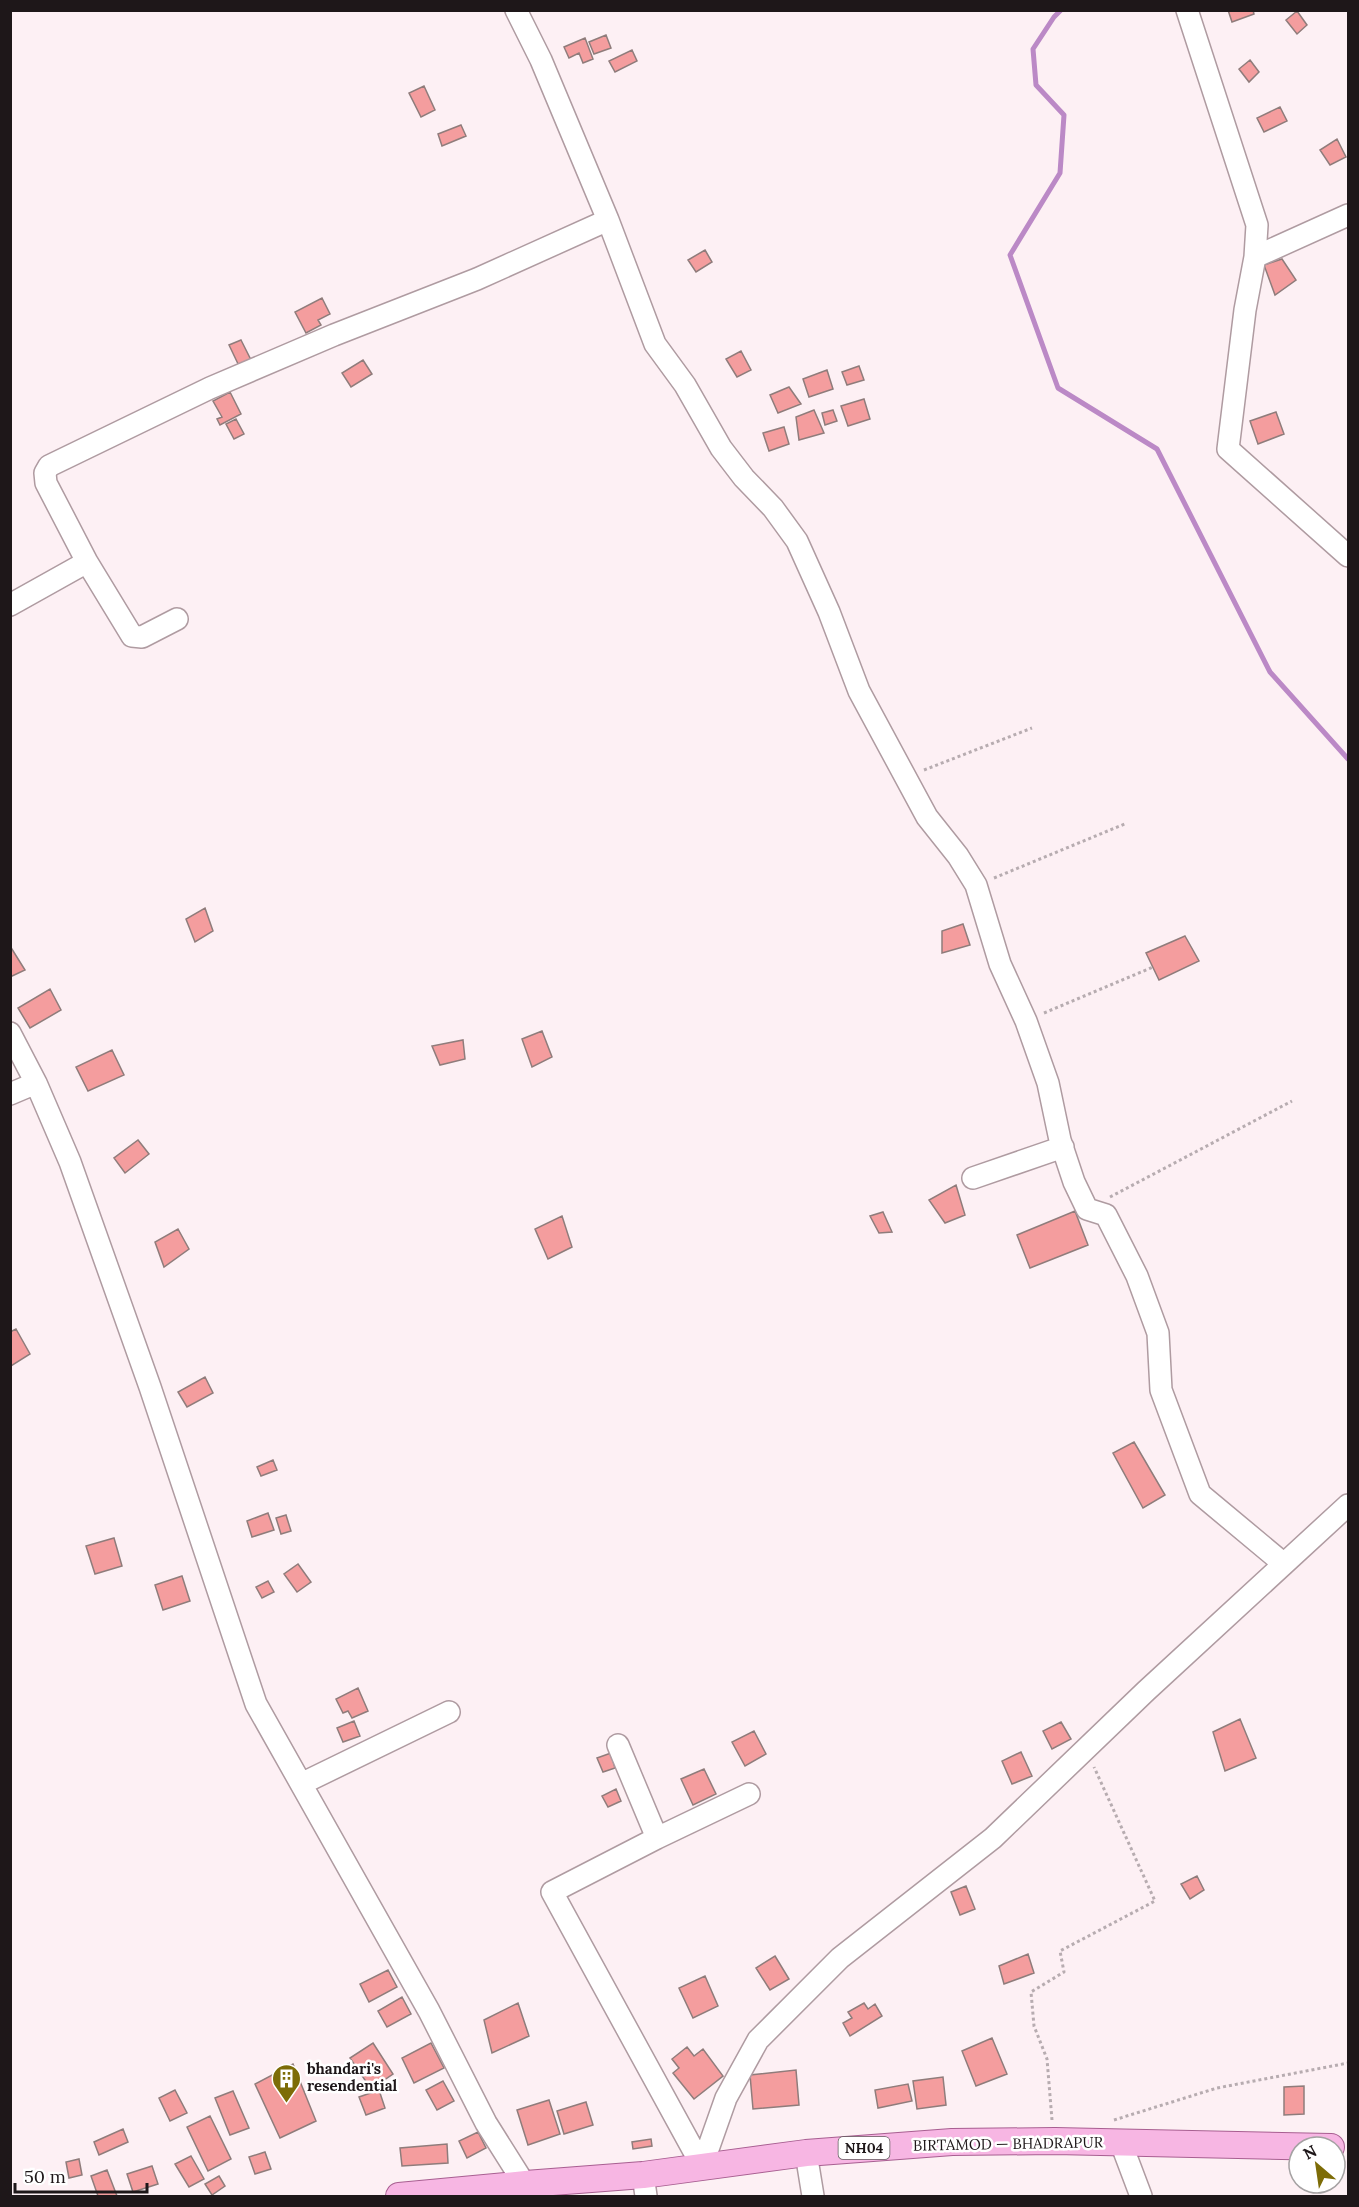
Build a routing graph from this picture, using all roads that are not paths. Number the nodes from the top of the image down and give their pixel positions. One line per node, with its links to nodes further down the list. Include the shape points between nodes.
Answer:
1 (516, 10): 4 (street)
2 (1187, 10): 5 (street, via 1257,225)
3 (1348, 215): 5 (street)
4 (608, 220): 7 (street, via 477,279 210,388 49,466 46,483); 13 (street, via 655,345 685,385 721,448 797,541 859,691 927,817 976,885 1000,964 1048,1083)
5 (1255, 257): 6 (street, via 1228,449)
6 (1348, 556)
7 (87, 562): 8 (street); 9 (street, via 132,636 142,637)
8 (10, 605)
9 (177, 619)
10 (10, 1033): 11 (street)
11 (36, 1083): 12 (street); 19 (street, via 70,1162 150,1387 256,1704)
12 (10, 1094)
13 (1062, 1147): 14 (street); 16 (street, via 1088,1209 1106,1215 1137,1276 1158,1333 1161,1390 1200,1494)
14 (973, 1178)
15 (1348, 1505): 16 (street)
16 (1284, 1564): 25 (street, via 993,1838 840,1958 758,2040 726,2098)
17 (449, 1712): 19 (street)
18 (618, 1745): 21 (street)
19 (301, 1784): 27 (street, via 429,2011 486,2123)
20 (749, 1794): 21 (street)
21 (657, 1838): 25 (street, via 552,1892)
22 (1121, 2143): 23 (main road, BIRTAMOD — BHADRAPUR / NH04); 24 (main road, BIRTAMOD — BHADRAPUR / NH04, via 952,2142); 31 (street)
23 (1287, 2146)
24 (806, 2153): 25 (main road, BIRTAMOD — BHADRAPUR / NH04); 30 (street)
25 (702, 2166): 26 (main road, BIRTAMOD — BHADRAPUR / NH04)
26 (644, 2186): 28 (main road, BIRTAMOD — BHADRAPUR / NH04)
27 (529, 2190): 28 (main road, BIRTAMOD — BHADRAPUR / NH04); 29 (main road, BIRTAMOD — BHADRAPUR / NH04)
28 (559, 2190)
29 (399, 2196)
30 (813, 2196)
31 (1141, 2196)

